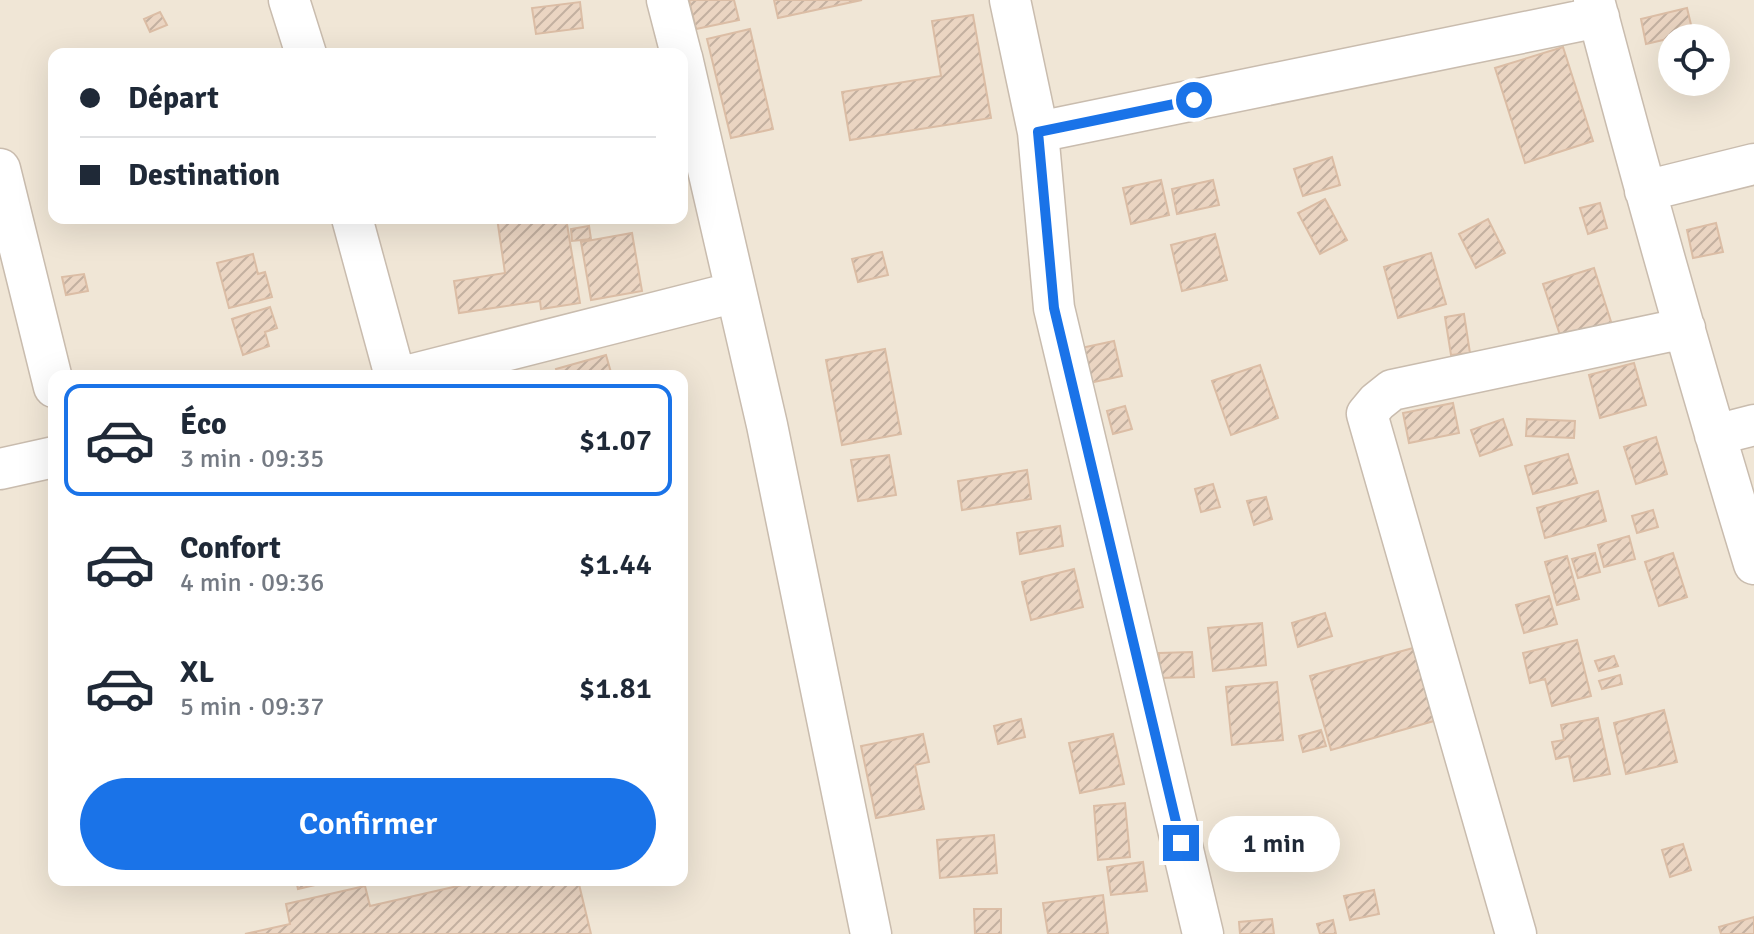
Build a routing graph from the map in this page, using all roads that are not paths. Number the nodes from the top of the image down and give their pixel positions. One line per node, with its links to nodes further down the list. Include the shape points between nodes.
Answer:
1 (289, 0): 5 (street)
2 (667, 0): 6 (street)
3 (1010, 0): 8 (street)
4 (1596, 9): 8 (street); 11 (street)
5 (304, 48)
6 (680, 48)
7 (688, 82): 13 (street)
8 (1038, 132): 24 (street, via 1054,308)
9 (1754, 164): 11 (street)
10 (0, 169): 15 (street)
11 (1645, 191): 14 (street)
12 (354, 224): 16 (street)
13 (736, 292): 17 (street); 23 (street)
14 (1685, 328): 19 (street); 25 (street, via 1392,390 1367,414)
15 (50, 370)
16 (393, 370)
17 (430, 370)
18 (1754, 425): 19 (street)
19 (1715, 435): 22 (street)
20 (48, 458): 21 (street)
21 (0, 469)
22 (1754, 564)
23 (871, 934)
24 (1203, 934)
25 (1516, 934)

